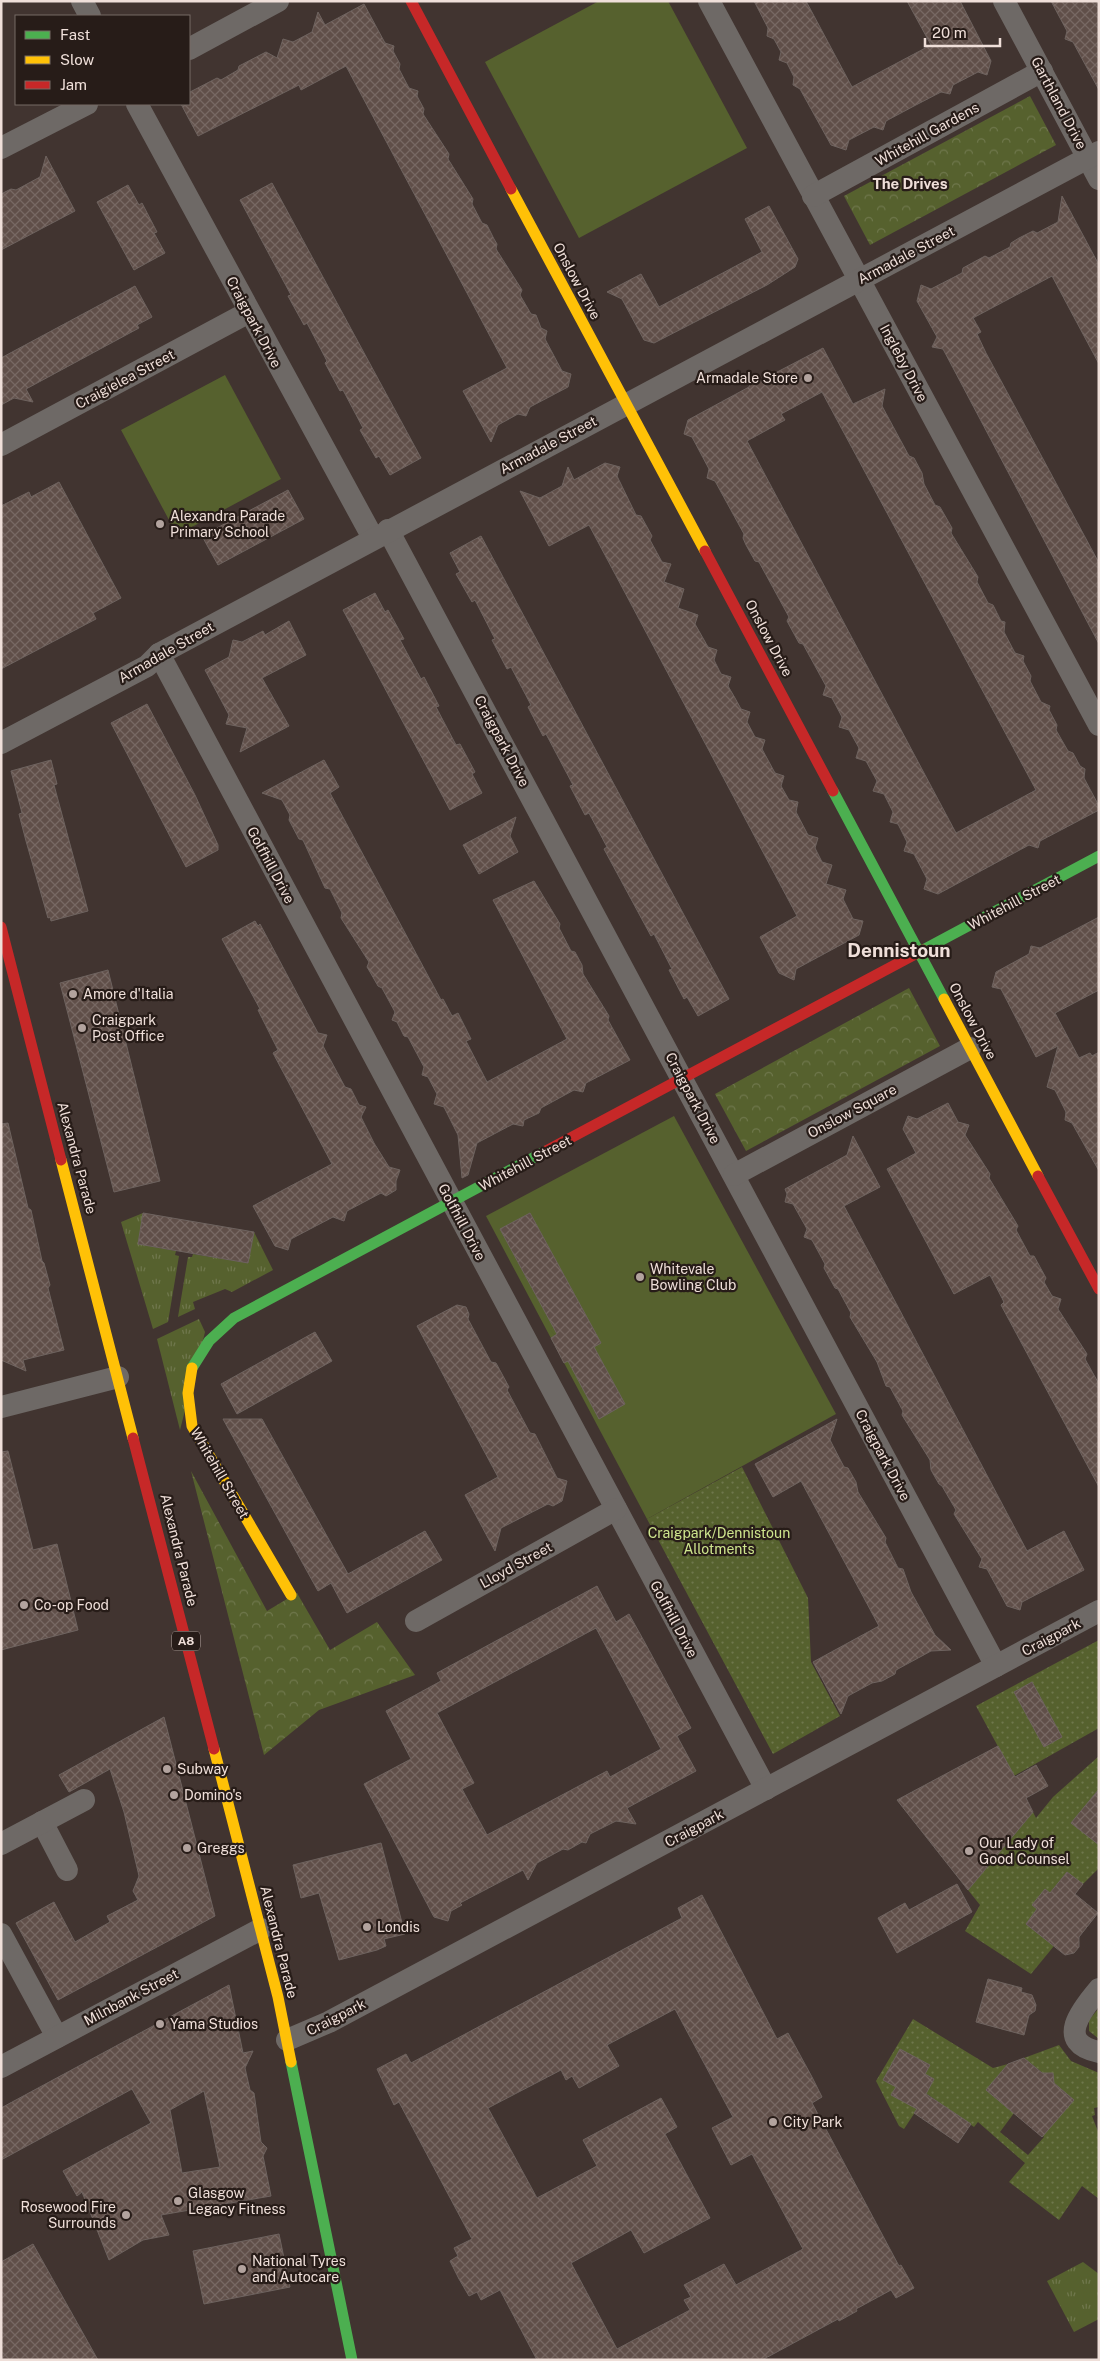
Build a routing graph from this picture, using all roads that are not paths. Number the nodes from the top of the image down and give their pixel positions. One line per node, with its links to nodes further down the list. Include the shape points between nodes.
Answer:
1 (82, 1): 6 (street)
2 (278, 1): 7 (street)
3 (411, 1): 17 (street, Onslow Drive)
4 (709, 1): 14 (street, Ingleby Drive)
5 (1004, 1): 8 (street, Garthland Drive)
6 (89, 15)
7 (190, 49)
8 (1042, 71): 12 (street, Garthland Drive); 14 (street, Whitehill Gardens)
9 (85, 105): 11 (street)
10 (138, 105): 16 (street, Craigpark Drive)
11 (1, 148)
12 (1093, 155): 13 (street, Garthland Drive); 15 (street, Armadale Street)
13 (1099, 179)
14 (813, 196): 15 (street, Ingleby Drive)
15 (859, 280): 17 (street, Armadale Street); 21 (street, Ingleby Drive)
16 (249, 312): 18 (street, Craigielea Street); 19 (street, Craigpark Drive)
17 (627, 404): 19 (street, Armadale Street); 25 (street, Onslow Drive)
18 (1, 445)
19 (381, 534): 20 (street, Armadale Street); 27 (street, Craigpark Drive)
20 (159, 654): 22 (street, Armadale Street, via 147,666); 29 (street, Golfhill Drive)
21 (1099, 725)
22 (1, 743)
23 (1099, 856): 25 (street, Whitehill Street)
24 (1, 927): 31 (street, Alexandra Parade / A8)
25 (920, 952): 26 (street, Onslow Drive); 27 (street, Whitehill Street)
26 (970, 1048): 28 (street, Onslow Square); 30 (street, Onslow Drive)
27 (683, 1078): 28 (street, Craigpark Drive); 29 (street, Whitehill Street)
28 (734, 1174): 37 (street, Craigpark Drive)
29 (452, 1202): 33 (street, Golfhill Drive); 34 (street, Whitehill Street, via 234,1318 218,1330 191,1367 187,1388 192,1426)
30 (1099, 1288)
31 (118, 1376): 32 (street); 43 (street, Alexandra Parade / A8)
32 (1, 1407)
33 (616, 1509): 36 (street, Lloyd Street); 38 (street, Golfhill Drive)
34 (291, 1595)
35 (1099, 1611): 37 (street, Craigpark)
36 (416, 1621)
37 (996, 1666): 38 (street, Craigpark)
38 (766, 1789): 47 (street, Craigpark, via 319,2027)
39 (84, 1800): 40 (street)
40 (42, 1822): 41 (street); 42 (street)
41 (1, 1844)
42 (67, 1870)
43 (261, 1929): 46 (street, Milnbank Street); 47 (street, Alexandra Parade / A8)
44 (1, 1934): 46 (street)
45 (1099, 1989): 48 (street, via 1077,2016 1074,2026 1081,2044)
46 (57, 2036): 49 (street, Milnbank Street)
47 (287, 2040): 50 (street, Alexandra Parade / A8)
48 (1099, 2052)
49 (1, 2067)
50 (352, 2360)

